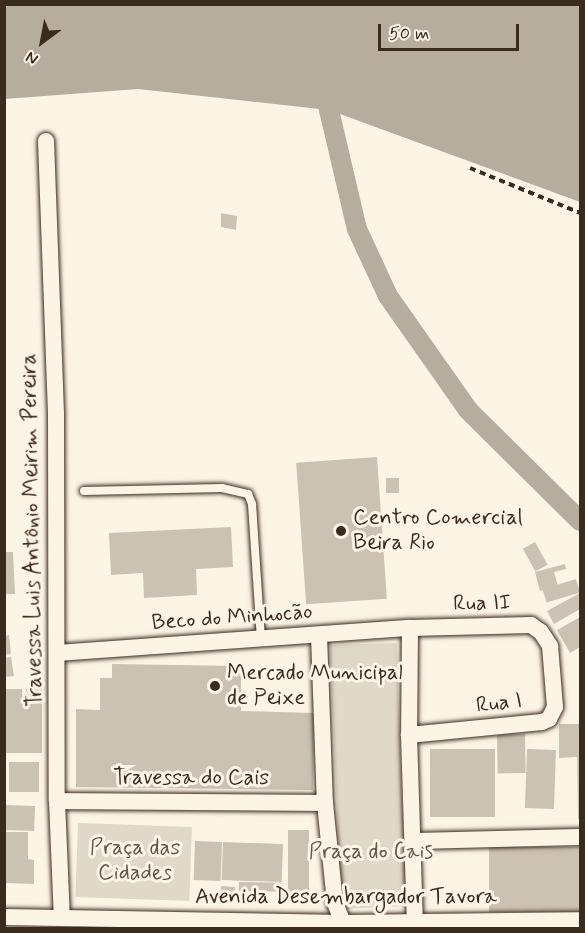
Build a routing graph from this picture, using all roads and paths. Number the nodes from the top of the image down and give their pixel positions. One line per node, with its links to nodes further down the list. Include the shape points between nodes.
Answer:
1 (46, 141): 9 (street, Travessa Luis Antônio Meirim Pereira, via 56,416)
2 (470, 168): 3 (path)
3 (580, 213)
4 (84, 491): 7 (lane, via 222,488 248,494 253,515)
5 (410, 628): 6 (street, Beco do Minhocão); 8 (street, Rua II, via 531,625); 10 (street)
6 (319, 635): 7 (street, Beco do Minhocão); 12 (street)
7 (261, 639): 9 (street, Beco do Minhocão)
8 (548, 642): 10 (street, Rua I, via 555,707 549,718 542,722)
9 (57, 653): 11 (street, Travessa Luis Antônio Meirim Pereira)
10 (409, 735): 14 (street)
11 (57, 801): 12 (street, Travessa do Cais); 16 (street, Travessa Luis Antônio Meirim Pereira)
12 (325, 803): 20 (street, via 335,903)
13 (580, 837): 14 (street)
14 (414, 841): 18 (street)
15 (4, 917): 16 (street, Avenida Desembargador Tavora)
16 (62, 918): 19 (street, Avenida Desembargador Tavora)
17 (580, 920): 18 (street, Avenida Desembargador Tavora)
18 (415, 921): 20 (street, Avenida Desembargador Tavora)
19 (122, 924): 20 (street, Avenida Desembargador Tavora)
20 (345, 926)

